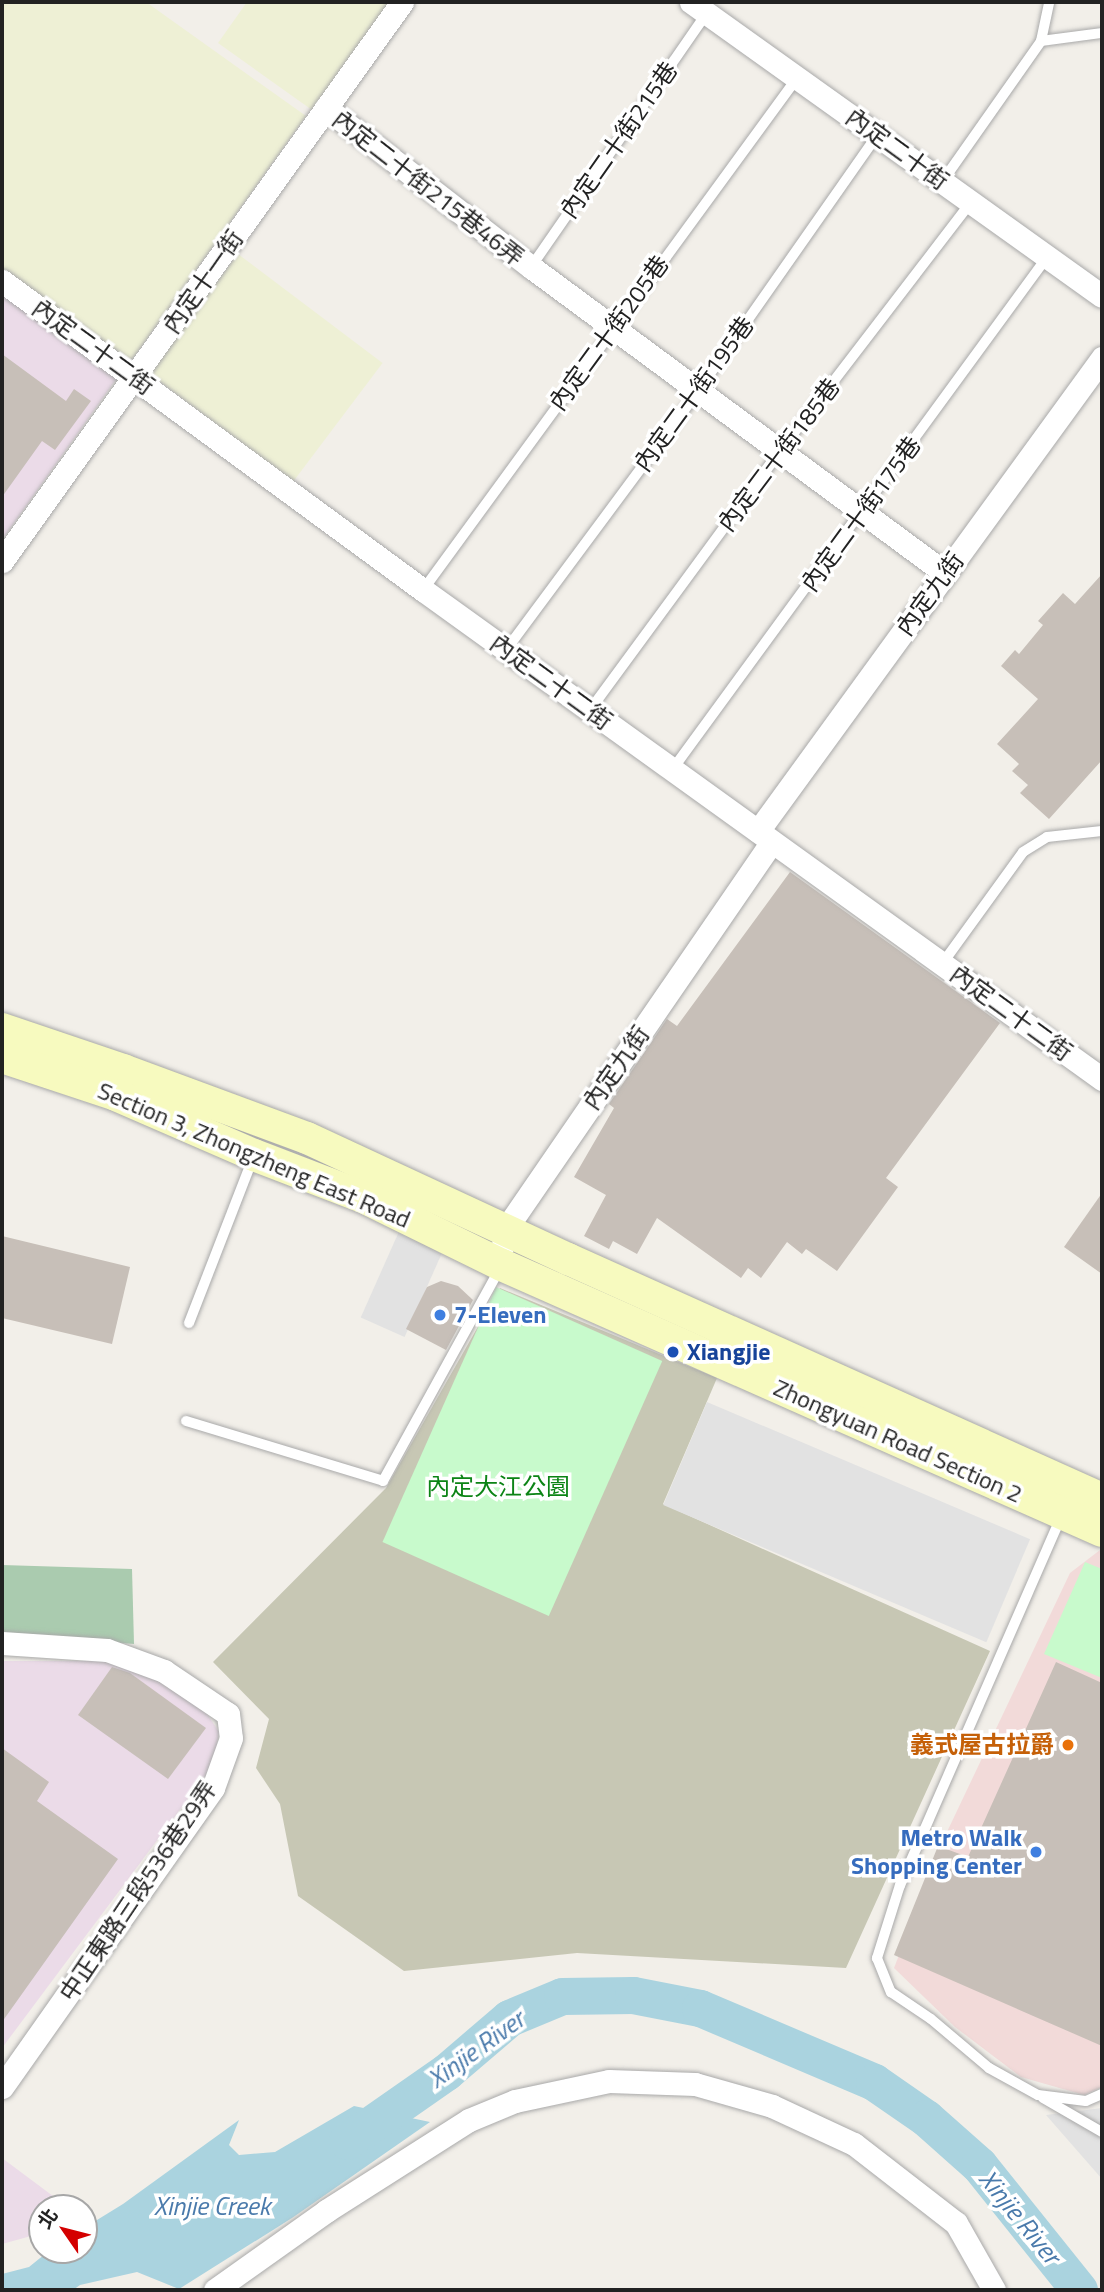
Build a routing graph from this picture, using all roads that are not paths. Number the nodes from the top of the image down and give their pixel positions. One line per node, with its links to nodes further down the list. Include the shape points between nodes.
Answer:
1 (402, 2): 7 (street, 內定十一街)
2 (1049, 2): 5 (lane)
3 (699, 8): 6 (street, 內定二十街); 12 (lane, 內定二十街215巷)
4 (1102, 33): 5 (lane)
5 (1041, 41): 9 (lane)
6 (797, 78): 8 (street, 內定二十街); 15 (lane, 內定二十街205巷)
7 (326, 108): 12 (street, 內定二十街215巷46弄); 17 (street, 內定十一街)
8 (878, 134): 9 (street, 內定二十街); 18 (lane, 內定二十街195巷)
9 (942, 181): 10 (street, 內定二十街)
10 (971, 202): 11 (street, 內定二十街); 19 (lane, 內定二十街185巷)
11 (1047, 257): 14 (street, 內定二十街); 20 (lane, 內定二十街175巷)
12 (531, 267): 15 (street, 內定二十街215巷46弄)
13 (2, 281): 17 (street, 內定二十二街)
14 (1102, 296)
15 (613, 328): 18 (street, 內定二十街215巷46弄); 23 (lane, 內定二十街205巷)
16 (1102, 358): 22 (street, 內定九街)
17 (136, 376): 21 (street, 內定十一街); 23 (street, 內定二十二街)
18 (698, 391): 19 (street, 內定二十街215巷46弄); 24 (lane, 內定二十街195巷)
19 (780, 452): 20 (street, 內定二十街215巷46弄); 25 (lane, 內定二十街185巷)
20 (863, 512): 22 (street, 內定二十街215巷46弄); 26 (lane, 內定二十街175巷)
21 (2, 561)
22 (945, 573): 28 (street, 內定九街)
23 (423, 590): 24 (street, 內定二十二街)
24 (506, 650): 25 (street, 內定二十二街)
25 (590, 710): 26 (street, 內定二十二街)
26 (673, 770): 28 (street, 內定二十二街)
27 (1102, 831): 29 (lane, via 1047,836 1029,847)
28 (765, 836): 29 (street, 內定二十二街); 34 (street, 內定九街)
29 (943, 964): 32 (street, 內定二十二街)
30 (2, 1029): 34 (main road, Zhongyuan Road Section 2, via 307,1138)
31 (2, 1057): 33 (main road, Section 3, Zhongzheng East Road, via 116,1095)
32 (1102, 1079)
33 (254, 1155): 35 (main road, Section 3, Zhongzheng East Road, via 362,1196); 36 (lane)
34 (505, 1230): 35 (street, 內定九街); 38 (main road, Zhongyuan Road Section 2)
35 (502, 1265): 37 (lane, via 383,1481); 38 (main road, Zhongyuan Road Section 2)
36 (189, 1323)
37 (186, 1421)
38 (1076, 1500): 39 (main road, Zhongyuan Road Section 2); 43 (lane, via 900,1885 877,1958 891,1992 989,2068)
39 (1102, 1531)
40 (2, 1643): 41 (street, 中正東路三段536巷29弄, via 107,1650 164,1671 228,1714 231,1738 213,1788)
41 (2, 2087)
42 (1102, 2094): 43 (lane, via 1086,2101)
43 (1038, 2095): 44 (lane)
44 (1102, 2132)
45 (215, 2290): 46 (street, via 326,2211 469,2120 515,2101 609,2081 695,2084 772,2106 854,2144 956,2222)
46 (994, 2290)

